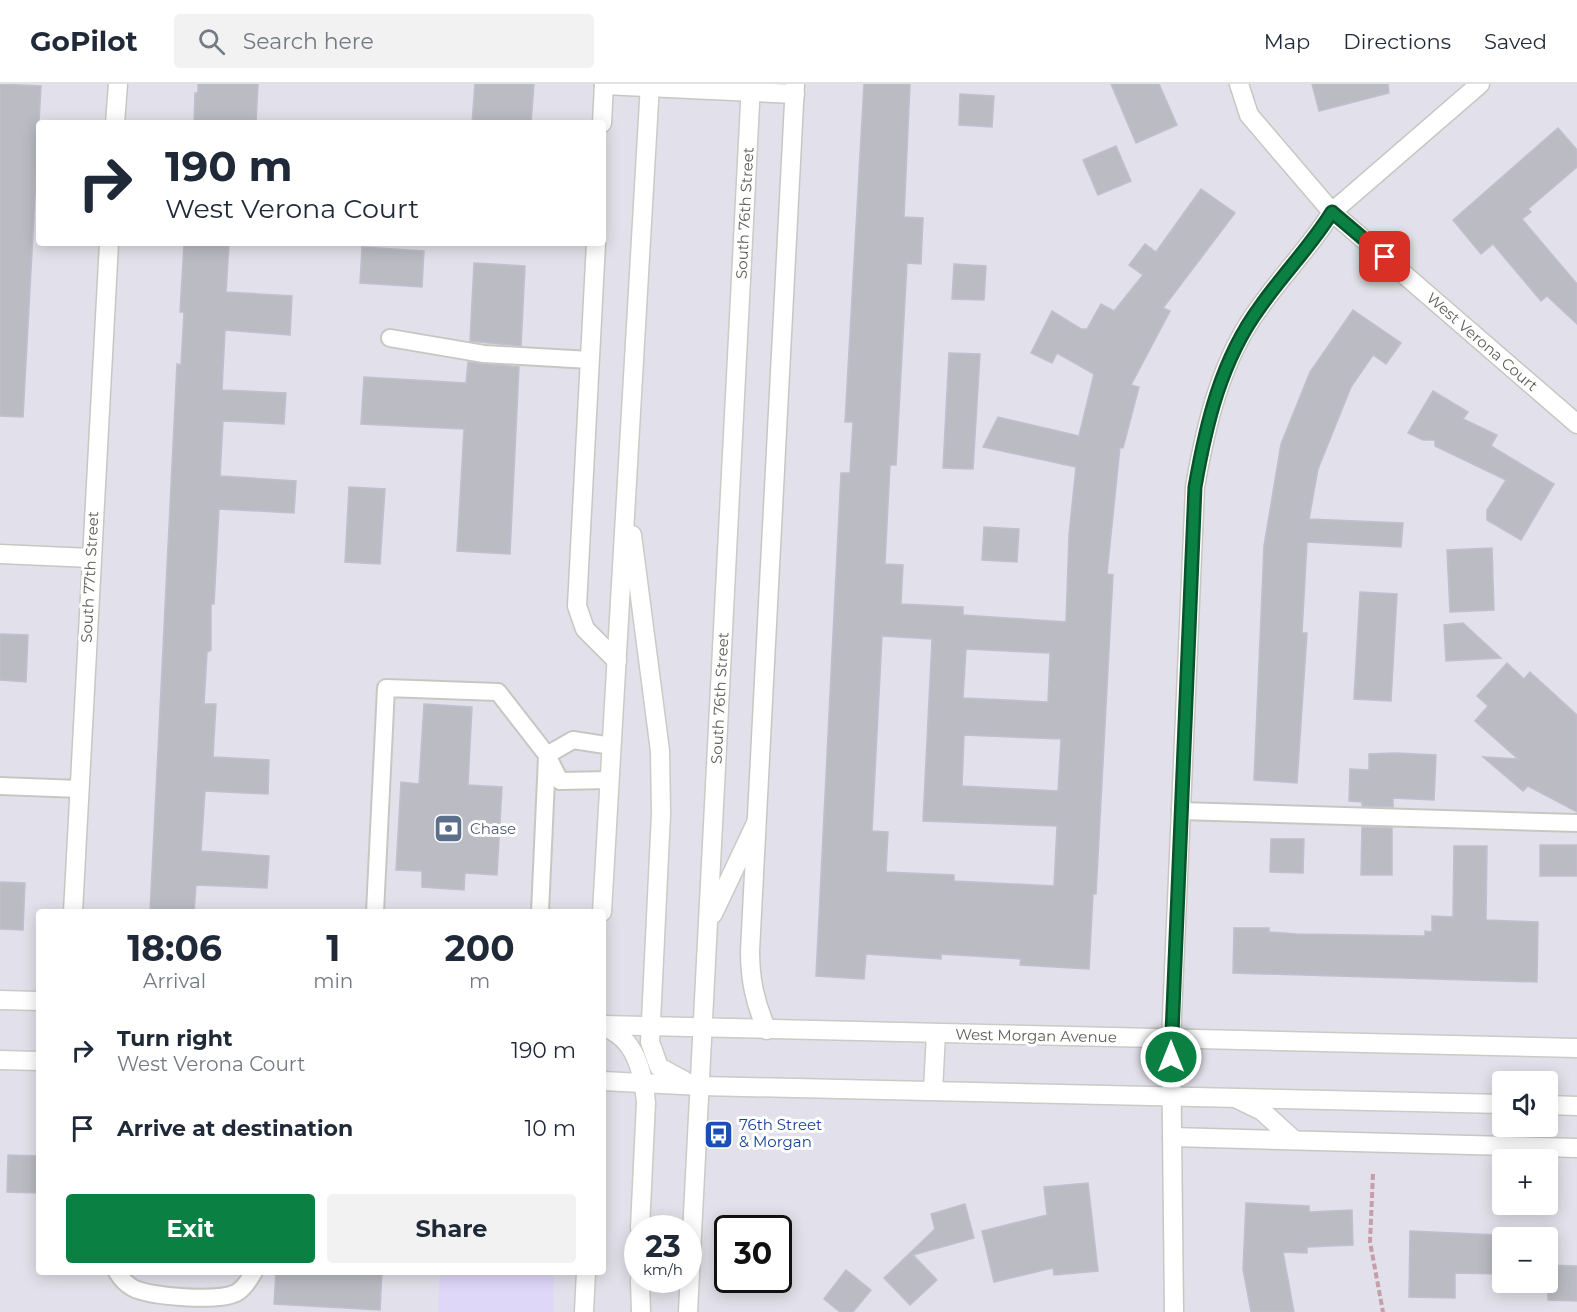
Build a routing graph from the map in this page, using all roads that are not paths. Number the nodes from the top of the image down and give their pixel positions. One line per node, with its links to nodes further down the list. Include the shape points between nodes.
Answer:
1 (118, 84): 8 (street)
2 (604, 84): 5 (street); 9 (street)
3 (1239, 84): 10 (street, West Verona Court, via 1249,115)
4 (1480, 84): 10 (street)
5 (650, 86): 6 (street); 16 (street)
6 (751, 88): 7 (street); 32 (street, South 76th Street)
7 (795, 89): 26 (street)
8 (116, 120)
9 (602, 120)
10 (1332, 212): 15 (street, West Verona Court); 25 (street, via 1259,308 1227,364 1205,432 1195,487)
11 (109, 246): 18 (street, South 77th Street)
12 (596, 246): 14 (street)
13 (390, 338): 14 (lane, via 484,354)
14 (590, 360): 19 (street, via 577,606 585,629)
15 (1577, 424)
16 (626, 494): 19 (street); 36 (street, via 660,751 661,814)
17 (0, 554): 18 (street)
18 (91, 558): 24 (street, South 77th Street)
19 (617, 661): 20 (street)
20 (612, 746): 21 (lane, via 573,740); 22 (street)
21 (547, 755): 22 (lane, via 560,781); 29 (lane, via 498,692 386,688); 30 (lane)
22 (610, 780): 31 (street)
23 (0, 786): 24 (lane)
24 (80, 789): 28 (street, South 77th Street)
25 (1180, 811): 27 (lane); 41 (street)
26 (756, 823): 32 (street); 39 (street, via 750,980)
27 (1577, 823)
28 (73, 909)
29 (375, 909)
30 (540, 909)
31 (602, 909)
32 (709, 921): 38 (street, South 76th Street)
33 (0, 1000): 34 (street)
34 (36, 1001)
35 (606, 1026): 36 (street, West Morgan Avenue)
36 (650, 1026): 38 (street, West Morgan Avenue); 47 (street, via 650,1042 659,1067)
37 (606, 1028): 46 (street, via 624,1037 641,1068)
38 (704, 1028): 39 (street, West Morgan Avenue); 47 (street, South 76th Street)
39 (767, 1030): 40 (street, West Morgan Avenue)
40 (936, 1034): 41 (street, West Morgan Avenue); 48 (street)
41 (1171, 1039): 42 (street, West Morgan Avenue); 49 (street)
42 (1577, 1048)
43 (0, 1060): 44 (street)
44 (36, 1061)
45 (606, 1081): 46 (street)
46 (644, 1083): 47 (street); 57 (street)
47 (701, 1086): 48 (street); 64 (street, South 76th Street)
48 (933, 1090): 49 (street)
49 (1171, 1094): 50 (street); 54 (street)
50 (1230, 1096): 51 (street); 55 (street, via 1262,1111)
51 (1492, 1104)
52 (1558, 1105): 53 (street)
53 (1577, 1106)
54 (1172, 1137): 55 (street); 65 (street)
55 (1294, 1140): 56 (street)
56 (1577, 1148)
57 (641, 1215)
58 (119, 1275): 59 (lane, via 135,1290 218,1298 236,1293)
59 (252, 1275)
60 (586, 1275): 62 (street)
61 (640, 1293): 63 (street)
62 (584, 1312)
63 (641, 1312)
64 (688, 1312)
65 (1174, 1312)

